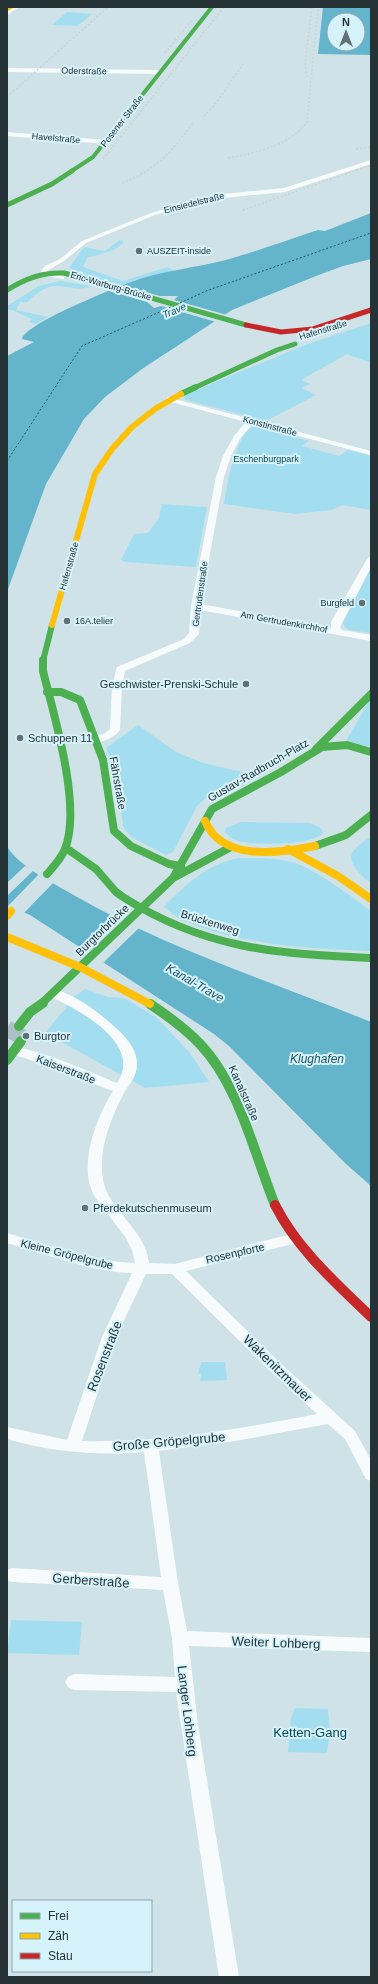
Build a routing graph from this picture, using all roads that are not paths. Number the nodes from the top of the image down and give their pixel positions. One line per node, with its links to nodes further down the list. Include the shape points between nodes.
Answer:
1 (10, 7): 4 (main road)
2 (17, 7): 5 (street)
3 (212, 7): 7 (main road, Posener Straße)
4 (7, 9)
5 (7, 14)
6 (7, 70): 7 (street, Oderstraße)
7 (160, 72): 9 (main road, Posener Straße)
8 (7, 134): 9 (street, Havelstraße)
9 (106, 142): 11 (main road, Posener Straße, via 93,157 73,173)
10 (371, 161): 12 (street, Einsiedelstraße, via 285,190 212,197 153,214 84,242)
11 (7, 205)
12 (62, 260): 13 (street, Einsiedelstraße); 13 (street, Einsiedelstraße, via 45,268)
13 (52, 274): 14 (main road, Einsiedelstraße, via 24,278); 15 (main road, Einsiedelstraße, via 27,282); 16 (main road); 19 (main road, Eric-Warburg-Brücke, via 75,276)
14 (7, 290)
15 (7, 295)
16 (7, 301)
17 (371, 310): 20 (main road, Eric-Warburg-Brücke, via 313,329)
18 (371, 317): 21 (main road, Hafenstraße); 21 (main road, Hafenstraße, via 331,328)
19 (246, 325): 20 (main road, Eric-Warburg-Brücke); 21 (main road, Eric-Warburg-Brücke, via 275,336)
20 (289, 332): 21 (main road)
21 (301, 340): 22 (main road, Hafenstraße)
22 (170, 399): 23 (street, Konstinstraße); 29 (main road, Hafenstraße, via 141,417 121,437 95,474 43,657)
23 (251, 421): 24 (street, Konstinstraße); 26 (street, Gertrudenstraße, via 238,436 227,456 220,477)
24 (371, 453)
25 (371, 559): 27 (street, via 336,622 335,627)
26 (196, 606): 27 (street, Am Gertrudenkirchhof); 31 (street, Gertrudenstraße, via 192,638 120,669 115,730 106,737)
27 (339, 632): 28 (street, Am Gertrudenkirchhof)
28 (371, 638)
29 (47, 692): 31 (main road, Fährstraße, via 61,692 80,700); 40 (main road, Hafenstraße, via 70,821)
30 (371, 694): 32 (main road)
31 (94, 738): 42 (main road, Fährstraße, via 104,768 114,831 131,846 169,864)
32 (314, 751): 33 (main road, Gustav-Radbruch-Platz, via 338,745 356,746); 35 (main road, Gustav-Radbruch-Platz, via 281,772 221,803 208,813)
33 (371, 752)
34 (371, 816): 37 (main road)
35 (205, 821): 39 (main road, via 214,837); 42 (main road)
36 (371, 826): 37 (main road)
37 (360, 827): 38 (main road)
38 (326, 844): 41 (main road); 44 (main road)
39 (231, 847): 41 (main road, via 259,850); 45 (main road)
40 (66, 848): 43 (main road, Hafenstraße); 48 (main road, Brückenweg, via 94,867 118,893 158,918 191,931 224,941 297,954)
41 (288, 849): 44 (main road)
42 (181, 866): 45 (main road)
43 (47, 874)
44 (338, 876): 46 (main road)
45 (173, 878): 49 (main road, Burgtorbrücke)
46 (371, 899)
47 (7, 937): 54 (main road, Kanalstraße, via 127,991 165,1012 194,1035 219,1067 229,1085 276,1207)
48 (371, 958)
49 (53, 993): 50 (main road, Burgtorbrücke, via 30,1012); 52 (street, via 74,1002 94,1016 110,1029 128,1050 132,1061 129,1075)
50 (23, 1027)
51 (13, 1048): 52 (street, Kaiserstraße)
52 (120, 1089): 55 (street, via 110,1108 98,1143 95,1158 98,1191 136,1242 142,1257)
53 (7, 1238): 55 (street, Kleine Gröpelgrube, via 123,1268)
54 (295, 1238): 56 (street, Rosenpforte); 57 (main road, Kanalstraße, via 312,1259)
55 (142, 1268): 56 (street, Kleine Gröpelgrube); 61 (street, Rosenstraße, via 109,1337)
56 (175, 1269): 58 (street, Wakenitzmauer, via 273,1366)
57 (371, 1317)
58 (330, 1418): 60 (street, Große Gröpelgrube, via 239,1434); 62 (street, Wakenitzmauer, via 350,1435)
59 (7, 1433): 61 (street, Große Gröpelgrube)
60 (151, 1445): 61 (street, Große Gröpelgrube); 64 (street, Langer Lohberg)
61 (72, 1446)
62 (371, 1475)
63 (12, 1575): 64 (street, Gerberstraße)
64 (170, 1583): 65 (street, Langer Lohberg)
65 (180, 1638): 66 (street, Weiter Lohberg); 68 (street, Langer Lohberg)
66 (371, 1645)
67 (74, 1682): 68 (street)
68 (184, 1685): 69 (street, Langer Lohberg)
69 (229, 1977)

